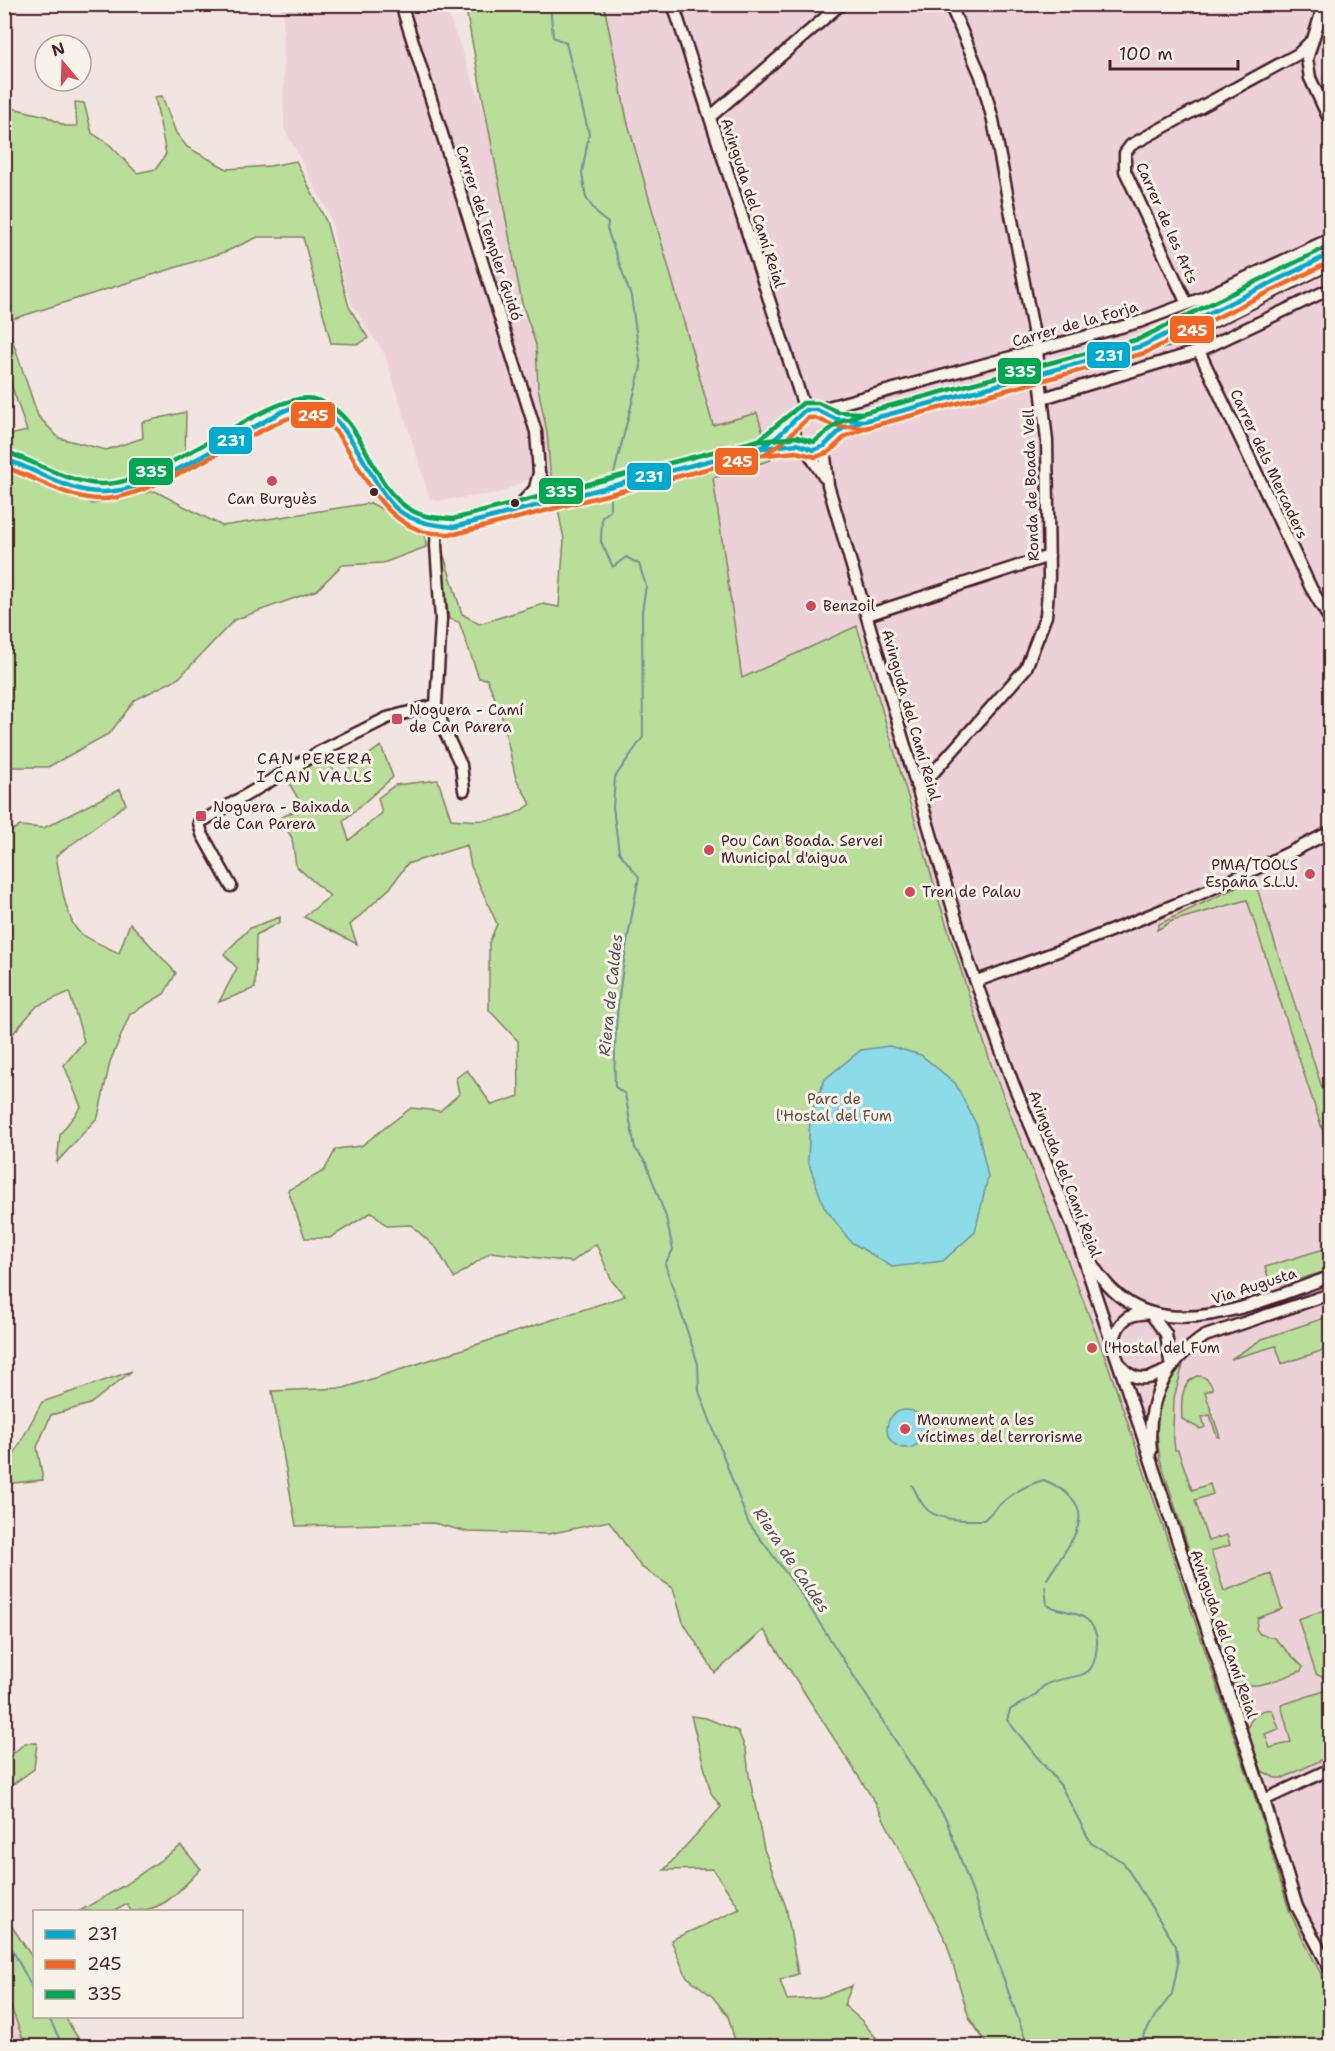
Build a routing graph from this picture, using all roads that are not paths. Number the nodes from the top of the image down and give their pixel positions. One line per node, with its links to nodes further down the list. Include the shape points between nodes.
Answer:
1 (400, 4): 25 (street, Carrer del Templer Guidó, via 536,432)
2 (673, 4): 7 (street, Avinguda del Camí Reial)
3 (842, 4): 7 (street)
4 (950, 4): 15 (street, Ronda de Boada Vell, via 981,76 993,120)
5 (1324, 4): 6 (street, via 1320,25)
6 (1311, 41): 8 (street, via 1307,58 1310,78); 13 (street, Carrer de les Arts, via 1298,54 1131,145 1125,153 1125,171)
7 (710, 117): 18 (street, Avinguda del Camí Reial)
8 (1330, 121)
9 (1330, 239): 13 (street, Carrer de la Forja)
10 (1330, 254): 14 (main road)
11 (1330, 262): 14 (main road, via 1236,311)
12 (1330, 289): 16 (street)
13 (1187, 304): 15 (street, Carrer de la Forja, via 1140,322)
14 (1142, 346): 19 (main road, bridge)
15 (1037, 351): 17 (street, Ronda de Boada Vell); 18 (street, Carrer de la Forja)
16 (1199, 351): 17 (street); 34 (street, Carrer dels Mercaders, via 1311,588)
17 (1043, 398): 32 (street, Ronda de Boada Vell)
18 (816, 412): 19 (main road); 20 (main road); 21 (main road, via 832,426)
19 (864, 421): 21 (main road, via 842,429)
20 (792, 423): 22 (main road, via 792,436); 23 (main road)
21 (827, 442): 22 (main road, via 814,450); 26 (street, Avinguda del Camí Reial)
22 (801, 446): 23 (main road); 26 (street, Avinguda del Camí Reial)
23 (762, 447): 28 (main road)
24 (4, 459): 31 (main road, via 88,491 117,491 161,474 284,411 310,405 334,417 375,486 390,503 413,519)
25 (539, 473): 27 (street, Carrer del Templer Guidó); 28 (street, Carrer del Templer Guidó)
26 (828, 485): 33 (street, Avinguda del Camí Reial)
27 (534, 489): 29 (street, Carrer del Templer Guidó); 30 (street, Carrer del Templer Guidó)
28 (553, 503): 29 (main road)
29 (538, 507): 30 (main road)
30 (510, 514): 31 (main road)
31 (437, 528): 35 (street, via 441,619)
32 (1049, 556): 33 (street); 36 (street, Ronda de Boada Vell, via 1046,616 1026,668 933,773)
33 (867, 615): 36 (street, Avinguda del Camí Reial)
34 (1330, 620)
35 (436, 705): 37 (street, via 461,765); 39 (street, via 387,718 199,823)
36 (916, 786): 40 (street, Avinguda del Camí Reial)
37 (464, 790)
38 (1330, 832): 40 (street, via 1258,870 1178,905)
39 (231, 885)
40 (976, 981): 41 (street, Avinguda del Camí Reial, via 1014,1086)
41 (1072, 1224): 44 (street, Via Augusta, via 1107,1285); 45 (street, Avinguda del Camí Reial)
42 (1330, 1277): 44 (street, Via Augusta, via 1213,1316)
43 (1330, 1294): 46 (street, Via Augusta, via 1204,1336 1187,1347)
44 (1150, 1313): 45 (street, Via Augusta, via 1129,1317 1122,1323 1114,1343); 46 (street, Via Augusta, via 1166,1334)
45 (1115, 1359): 46 (street, via 1140,1378 1156,1376); 47 (street, Avinguda del Camí Reial)
46 (1171, 1368): 47 (street, Via Augusta, via 1158,1386 1151,1412)
47 (1153, 1472): 49 (street, Avinguda del Camí Reial)
48 (1330, 1769): 49 (street)
49 (1264, 1800): 50 (street, Avinguda del Camí Reial, via 1297,1907)
50 (1330, 1970)

